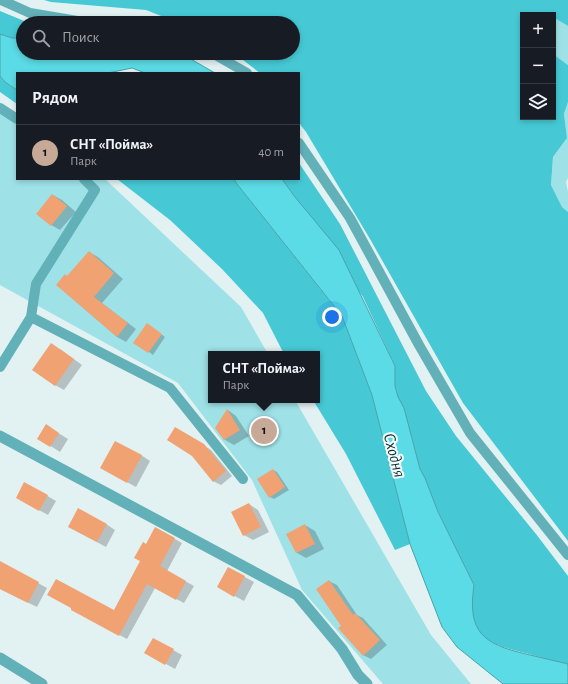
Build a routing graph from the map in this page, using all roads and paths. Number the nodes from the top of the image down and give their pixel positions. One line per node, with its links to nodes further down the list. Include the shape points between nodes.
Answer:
1 (1, 0): 2 (lane, via 30,13)
2 (48, 16)
3 (224, 60): 4 (lane)
4 (245, 72)
5 (0, 108): 6 (lane)
6 (16, 118)
7 (300, 144): 13 (lane, via 350,218 418,345 470,433)
8 (85, 180): 9 (lane, via 95,190 36,284)
9 (31, 318): 10 (lane); 12 (lane, via 170,388)
10 (0, 367)
11 (0, 436): 16 (street, via 297,595 342,649 358,675)
12 (244, 479)
13 (568, 555)
14 (0, 658): 15 (street)
15 (42, 684)
16 (368, 684)

